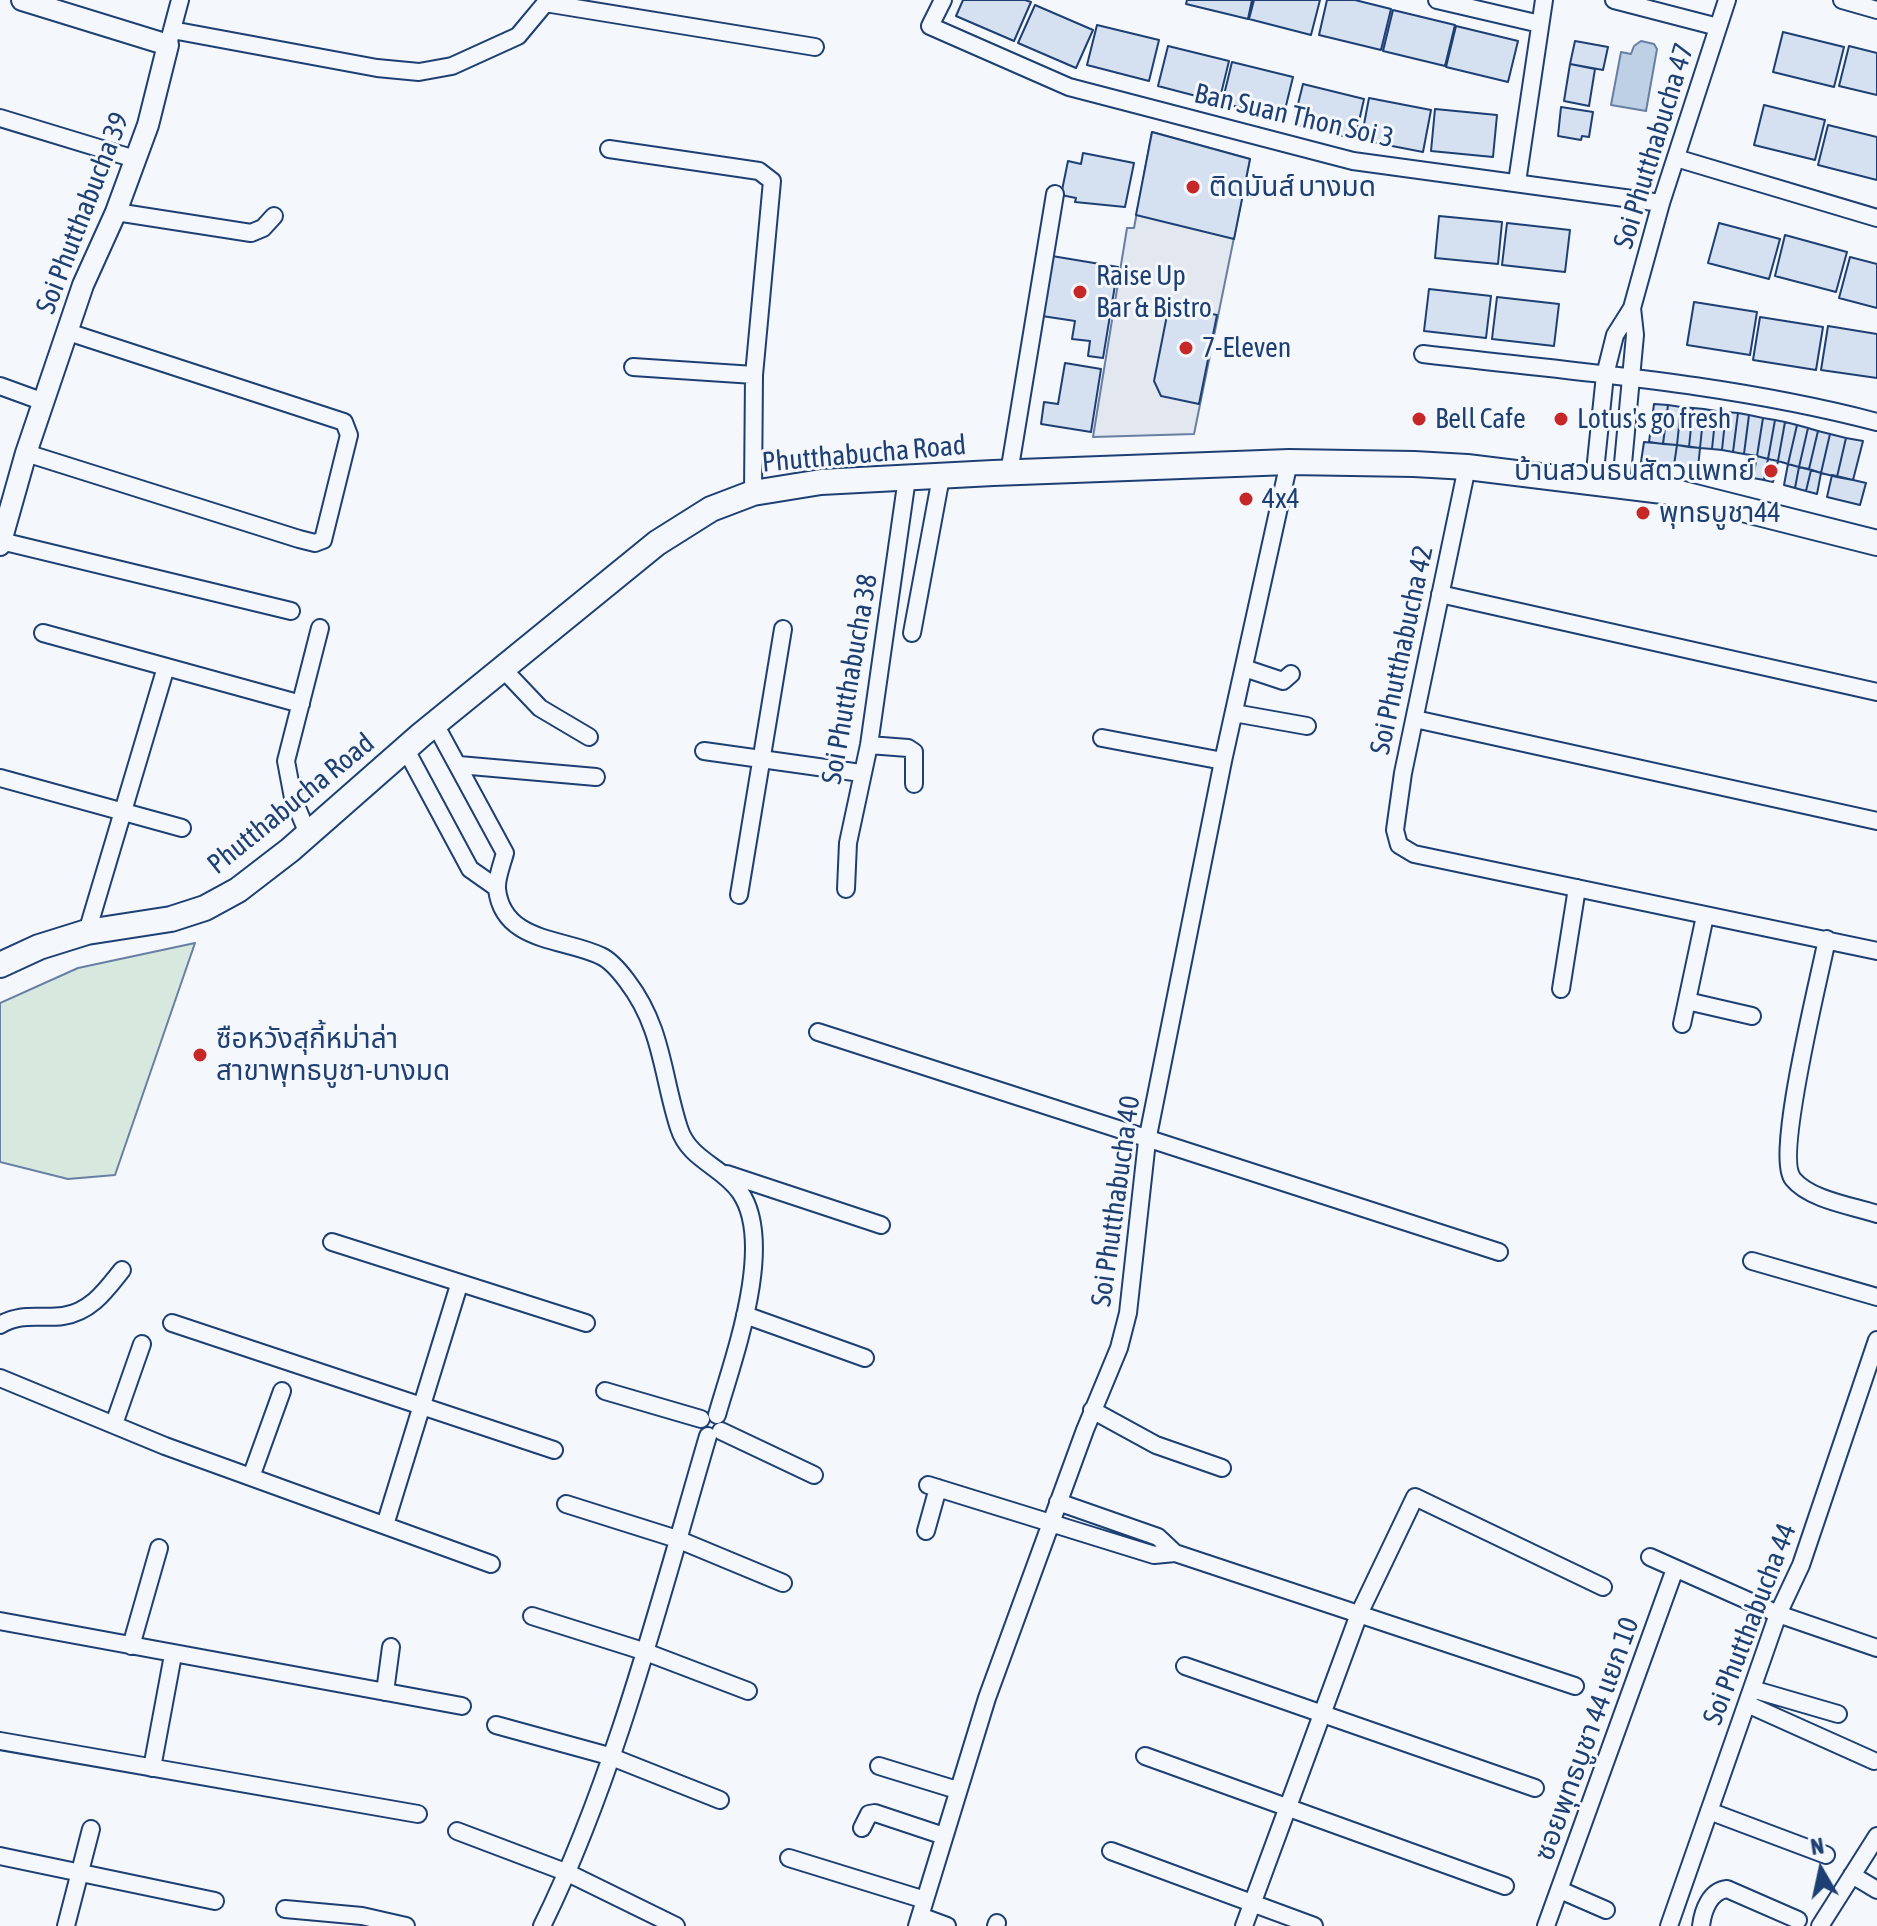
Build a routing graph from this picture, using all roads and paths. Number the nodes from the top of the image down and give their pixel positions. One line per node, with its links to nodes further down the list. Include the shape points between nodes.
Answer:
1 (22, 0): 13 (street)
2 (180, 0): 13 (street)
3 (943, 0): 19 (street, Ban Suan Thon Soi 3, via 930,26 1069,87 1353,161)
4 (1437, 0): 11 (street)
5 (1544, 0): 11 (street)
6 (1614, 0): 12 (street)
7 (1727, 0): 12 (street, Soi Phutthabucha 47)
8 (1842, 0): 10 (street)
9 (547, 2): 13 (street, via 518,36 452,66 419,72); 14 (street)
10 (1877, 10)
11 (1540, 24): 19 (street)
12 (1718, 27): 17 (street, Soi Phutthabucha 47)
13 (170, 38): 18 (street, Soi Phutthabucha 39)
14 (815, 47)
15 (0, 118): 18 (street)
16 (609, 149): 29 (street, via 759,171 772,181)
17 (1676, 158): 21 (street, Soi Phutthabucha 47); 24 (street)
18 (135, 159): 22 (street, Soi Phutthabucha 39)
19 (1517, 182): 21 (street, Ban Suan Thon Soi 3)
20 (1055, 194): 38 (street)
21 (1661, 203): 25 (street, Soi Phutthabucha 47)
22 (116, 212): 23 (street, via 251,233); 26 (street, Soi Phutthabucha 39)
23 (274, 216)
24 (1877, 218)
25 (1632, 308): 30 (street, Soi Phutthabucha 47, via 1615,335); 31 (street, Soi Phutthabucha 47)
26 (68, 332): 33 (street, Soi Phutthabucha 39); 35 (street, via 344,422 349,435 323,540 299,539)
27 (1423, 354): 30 (street)
28 (633, 367): 29 (street)
29 (754, 375): 43 (street)
30 (1605, 375): 31 (street); 41 (street, Soi Phutthabucha 47)
31 (1632, 377): 34 (street, via 1802,403); 42 (street, Soi Phutthabucha 47)
32 (0, 386): 33 (street)
33 (44, 402): 35 (street, Soi Phutthabucha 39)
34 (1877, 422)
35 (26, 453): 44 (street, Soi Phutthabucha 39)
36 (1289, 462): 37 (main road, Phutthabucha Road); 38 (main road, Phutthabucha Road); 53 (street, Soi Phutthabucha 40)
37 (1467, 467): 41 (main road, Phutthabucha Road); 46 (street, Soi Phutthabucha 42)
38 (1009, 473): 39 (main road, Phutthabucha Road)
39 (941, 477): 40 (main road, Phutthabucha Road); 51 (street)
40 (907, 478): 43 (main road, Phutthabucha Road, via 807,483); 64 (street, Soi Phutthabucha 38)
41 (1594, 481): 42 (main road, Phutthabucha Road)
42 (1621, 485): 45 (main road, Phutthabucha Road, via 1679,493)
43 (753, 493): 54 (main road, Phutthabucha Road, via 677,529)
44 (2, 532): 47 (street)
45 (1877, 543)
46 (1440, 594): 56 (street); 59 (street, Soi Phutthabucha 42)
47 (291, 611)
48 (320, 628): 57 (street)
49 (783, 629): 67 (street)
50 (43, 633): 52 (street)
51 (912, 633)
52 (166, 667): 57 (street); 74 (street)
53 (1244, 668): 55 (street, via 1283,681); 58 (street, Soi Phutthabucha 40)
54 (503, 669): 60 (main road, Phutthabucha Road); 62 (street, via 540,708)
55 (1291, 674)
56 (1877, 692)
57 (301, 704): 77 (street, via 286,771)
58 (1234, 713): 61 (street); 68 (street, Soi Phutthabucha 40)
59 (1415, 719): 75 (street); 79 (street, Soi Phutthabucha 42, via 1395,830 1399,845 1414,854)
60 (435, 724): 65 (main road, Phutthabucha Road); 69 (street)
61 (1307, 726)
62 (589, 737)
63 (1102, 738): 68 (street)
64 (869, 745): 70 (street, Soi Phutthabucha 38); 73 (street, via 914,752)
65 (405, 748): 77 (main road, Phutthabucha Road); 78 (street, via 470,869)
66 (704, 751): 67 (street)
67 (762, 757): 70 (street); 81 (street)
68 (1223, 761): 92 (street, Soi Phutthabucha 40)
69 (459, 765): 71 (street); 78 (street, via 505,853)
70 (861, 773): 80 (street, Soi Phutthabucha 38)
71 (596, 777)
72 (0, 778): 74 (street)
73 (914, 784)
74 (121, 810): 76 (street); 83 (street)
75 (1877, 821)
76 (182, 828)
77 (308, 834): 83 (main road, Phutthabucha Road, via 238,890 205,908 171,919)
78 (497, 888): 93 (street, via 515,926 603,957 627,981 663,1053 686,1147)
79 (1577, 888): 82 (street); 87 (street)
80 (846, 889)
81 (739, 895)
82 (1705, 916): 84 (street); 88 (street)
83 (87, 932): 86 (main road, Phutthabucha Road)
84 (1827, 939): 85 (street); 94 (street, via 1789,1128 1789,1168 1793,1179 1813,1193)
85 (1877, 951)
86 (0, 965)
87 (1561, 989)
88 (1687, 1001): 89 (street); 90 (street)
89 (1752, 1016)
90 (1682, 1024)
91 (818, 1032): 92 (street)
92 (1147, 1141): 97 (street); 114 (street, Soi Phutthabucha 40, via 1128,1313)
93 (727, 1174): 95 (street); 102 (street, via 743,1196 754,1243)
94 (1877, 1214)
95 (881, 1225)
96 (332, 1242): 100 (street)
97 (1499, 1252)
98 (1752, 1261): 101 (street)
99 (122, 1270): 105 (street, via 96,1302 82,1309 64,1316 29,1315)
100 (459, 1285): 104 (street); 113 (street)
101 (1877, 1297)
102 (745, 1315): 108 (street); 116 (street)
103 (172, 1323): 113 (street)
104 (586, 1323)
105 (0, 1325)
106 (1877, 1340): 110 (street, Soi Phutthabucha 44)
107 (142, 1344): 115 (street)
108 (865, 1358)
109 (0, 1378): 115 (street)
110 (1870, 1387): 135 (street, Soi Phutthabucha 44)
111 (282, 1391): 120 (street)
112 (605, 1391): 116 (street)
113 (423, 1404): 117 (street); 124 (street)
114 (1092, 1410): 118 (street, via 1156,1445); 121 (street, Soi Phutthabucha 40)
115 (114, 1424): 120 (street)
116 (712, 1426): 119 (street); 126 (street)
117 (554, 1450)
118 (1222, 1468)
119 (814, 1475)
120 (251, 1477): 124 (street)
121 (1058, 1502): 123 (street, Soi Phutthabucha 40); 128 (street, via 1158,1537)
122 (566, 1504): 126 (street)
123 (1051, 1523): 125 (street, via 933,1486); 128 (street, via 1154,1555); 159 (street, Soi Phutthabucha 40)
124 (385, 1525): 130 (street)
125 (926, 1531)
126 (677, 1539): 132 (street); 141 (street)
127 (159, 1548): 138 (street)
128 (1175, 1553): 134 (street)
129 (1650, 1557): 131 (street)
130 (491, 1564)
131 (1675, 1569): 135 (street); 177 (street, ซอยพุทธบูชา 44 แยก 10)
132 (783, 1583)
133 (1603, 1587): 134 (street, via 1415,1497)
134 (1359, 1614): 144 (street); 149 (street)
135 (1778, 1614): 140 (street); 147 (street, Soi Phutthabucha 44)
136 (532, 1616): 141 (street)
137 (0, 1621): 138 (street)
138 (131, 1646): 142 (street)
139 (391, 1647): 146 (street)
140 (1877, 1648)
141 (643, 1651): 145 (street); 153 (street)
142 (173, 1655): 146 (street); 157 (street)
143 (1185, 1666): 149 (street)
144 (1575, 1686)
145 (748, 1691)
146 (385, 1692): 148 (street)
147 (1749, 1696): 150 (street); 155 (street); 162 (street, Soi Phutthabucha 44)
148 (462, 1706)
149 (1323, 1712): 158 (street); 161 (street)
150 (1838, 1714)
151 (496, 1725): 153 (street)
152 (0, 1741): 157 (street)
153 (609, 1756): 160 (street); 174 (street)
154 (1145, 1756): 161 (street)
155 (1874, 1761)
156 (879, 1766): 159 (street)
157 (152, 1768): 163 (street)
158 (1535, 1788)
159 (957, 1790): 167 (street, Soi Phutthabucha 40)
160 (720, 1800)
161 (1287, 1807): 176 (street); 182 (street)
162 (1709, 1811): 170 (street); 179 (street, Soi Phutthabucha 44)
163 (418, 1814)
164 (862, 1828): 167 (street, via 875,1813)
165 (91, 1829): 173 (street)
166 (457, 1831): 174 (street)
167 (944, 1836): 180 (street, Soi Phutthabucha 40)
168 (1877, 1836): 175 (street)
169 (1111, 1851): 182 (street)
170 (1826, 1855)
171 (0, 1856): 173 (street)
172 (789, 1858): 180 (street)
173 (79, 1873): 181 (street); 188 (street)
174 (568, 1873): 190 (street); 191 (street)
175 (1852, 1875): 178 (street); 198 (street)
176 (1505, 1886)
177 (1560, 1890): 185 (street); 195 (street, ซอยพุทธบูชา 44 แยก 10)
178 (1877, 1890)
179 (1679, 1897): 184 (street); 196 (street, Soi Phutthabucha 44)
180 (925, 1900): 187 (street, Soi Phutthabucha 40)
181 (215, 1901)
182 (1253, 1903): 193 (street); 194 (street)
183 (285, 1909): 189 (street)
184 (1706, 1909): 186 (street, via 1716,1891 1727,1889); 197 (street)
185 (1606, 1910)
186 (1798, 1920)
187 (918, 1921): 192 (street)
188 (66, 1926)
189 (406, 1926)
190 (542, 1926)
191 (676, 1926)
192 (947, 1926)
193 (1244, 1926)
194 (1314, 1926)
195 (1546, 1926)
196 (1669, 1926)
197 (1701, 1926)
198 (1820, 1926)

